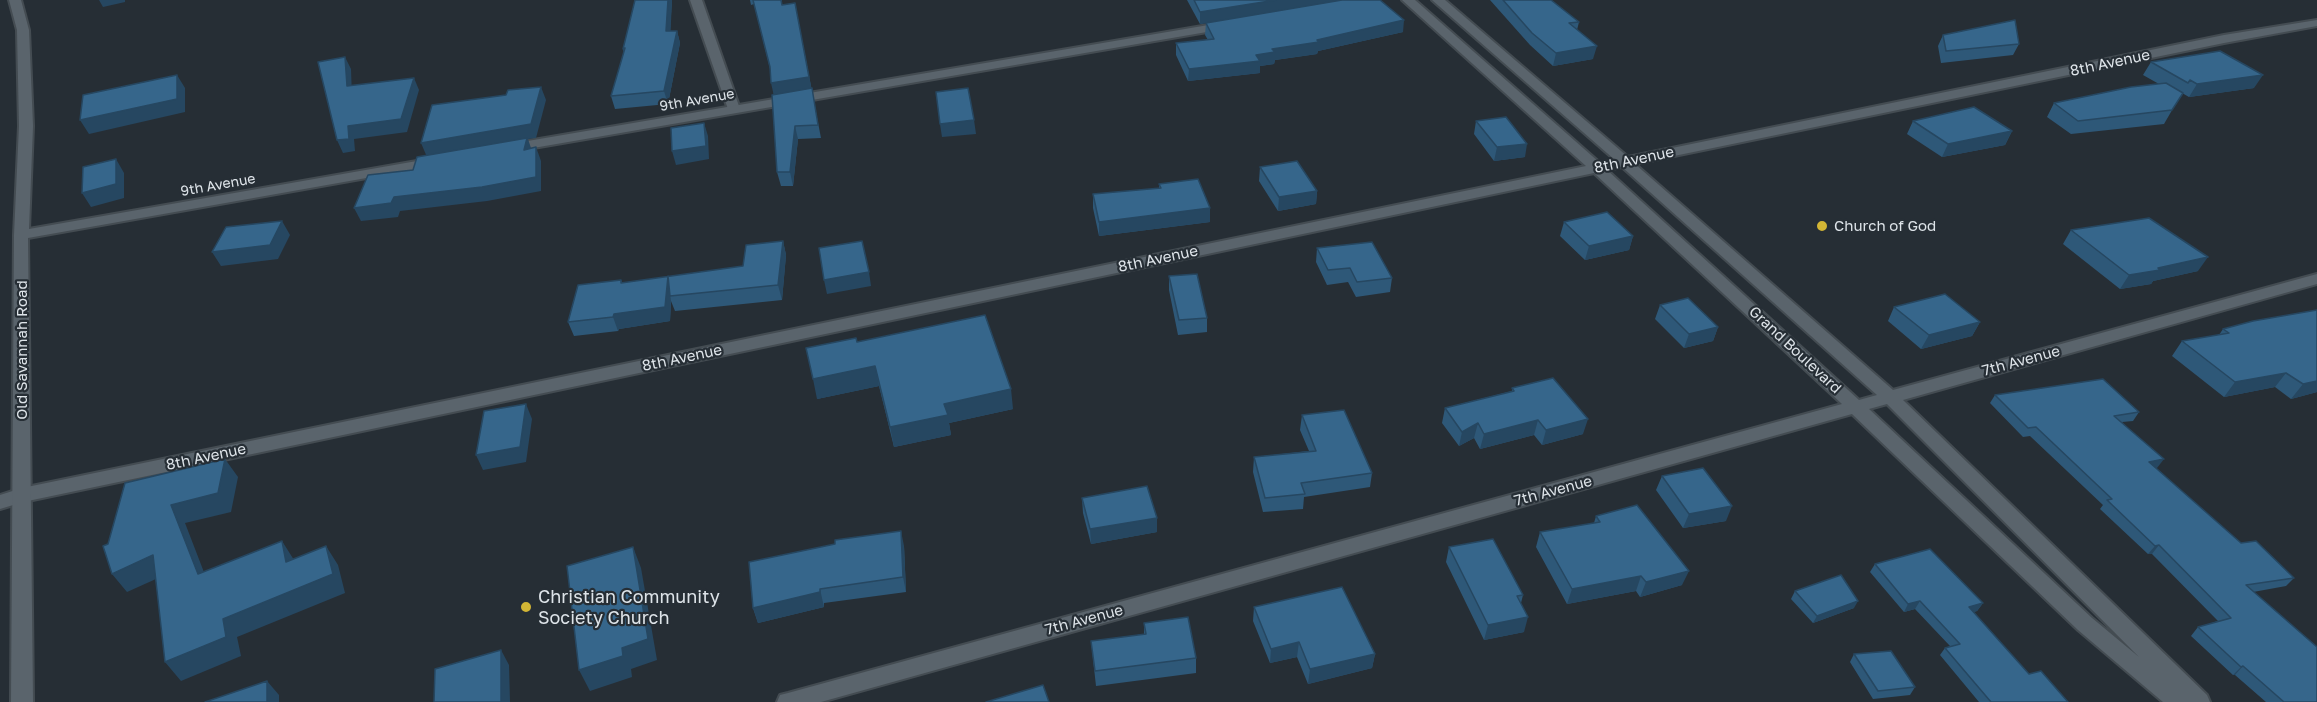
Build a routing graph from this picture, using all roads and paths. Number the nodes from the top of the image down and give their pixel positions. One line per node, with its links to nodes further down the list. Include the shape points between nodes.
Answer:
1 (15, 0): 12 (street, Old Savannah Road, via 23,30 26,126)
2 (696, 0): 7 (street)
3 (1408, 0): 11 (street, Grand Boulevard)
4 (1438, 0): 10 (street, Grand Boulevard)
5 (2317, 23): 10 (street, 8th Avenue)
6 (1237, 24): 7 (street, 9th Avenue)
7 (734, 109): 8 (street, 9th Avenue)
8 (500, 150)
9 (442, 160): 12 (street, 9th Avenue)
10 (1625, 162): 11 (street, 8th Avenue); 14 (street, Grand Boulevard)
11 (1597, 168): 15 (street, Grand Boulevard); 16 (street, 8th Avenue)
12 (21, 235): 16 (street, Old Savannah Road)
13 (2317, 279): 14 (street, 7th Avenue)
14 (1890, 397): 15 (street, 7th Avenue); 21 (street, Grand Boulevard)
15 (1856, 406): 19 (street, 7th Avenue); 20 (street, Grand Boulevard, via 2085,624)
16 (22, 495): 17 (street, 8th Avenue); 18 (street, Old Savannah Road)
17 (0, 502)
18 (22, 702)
19 (788, 702)
20 (2179, 702)
21 (2199, 702)

